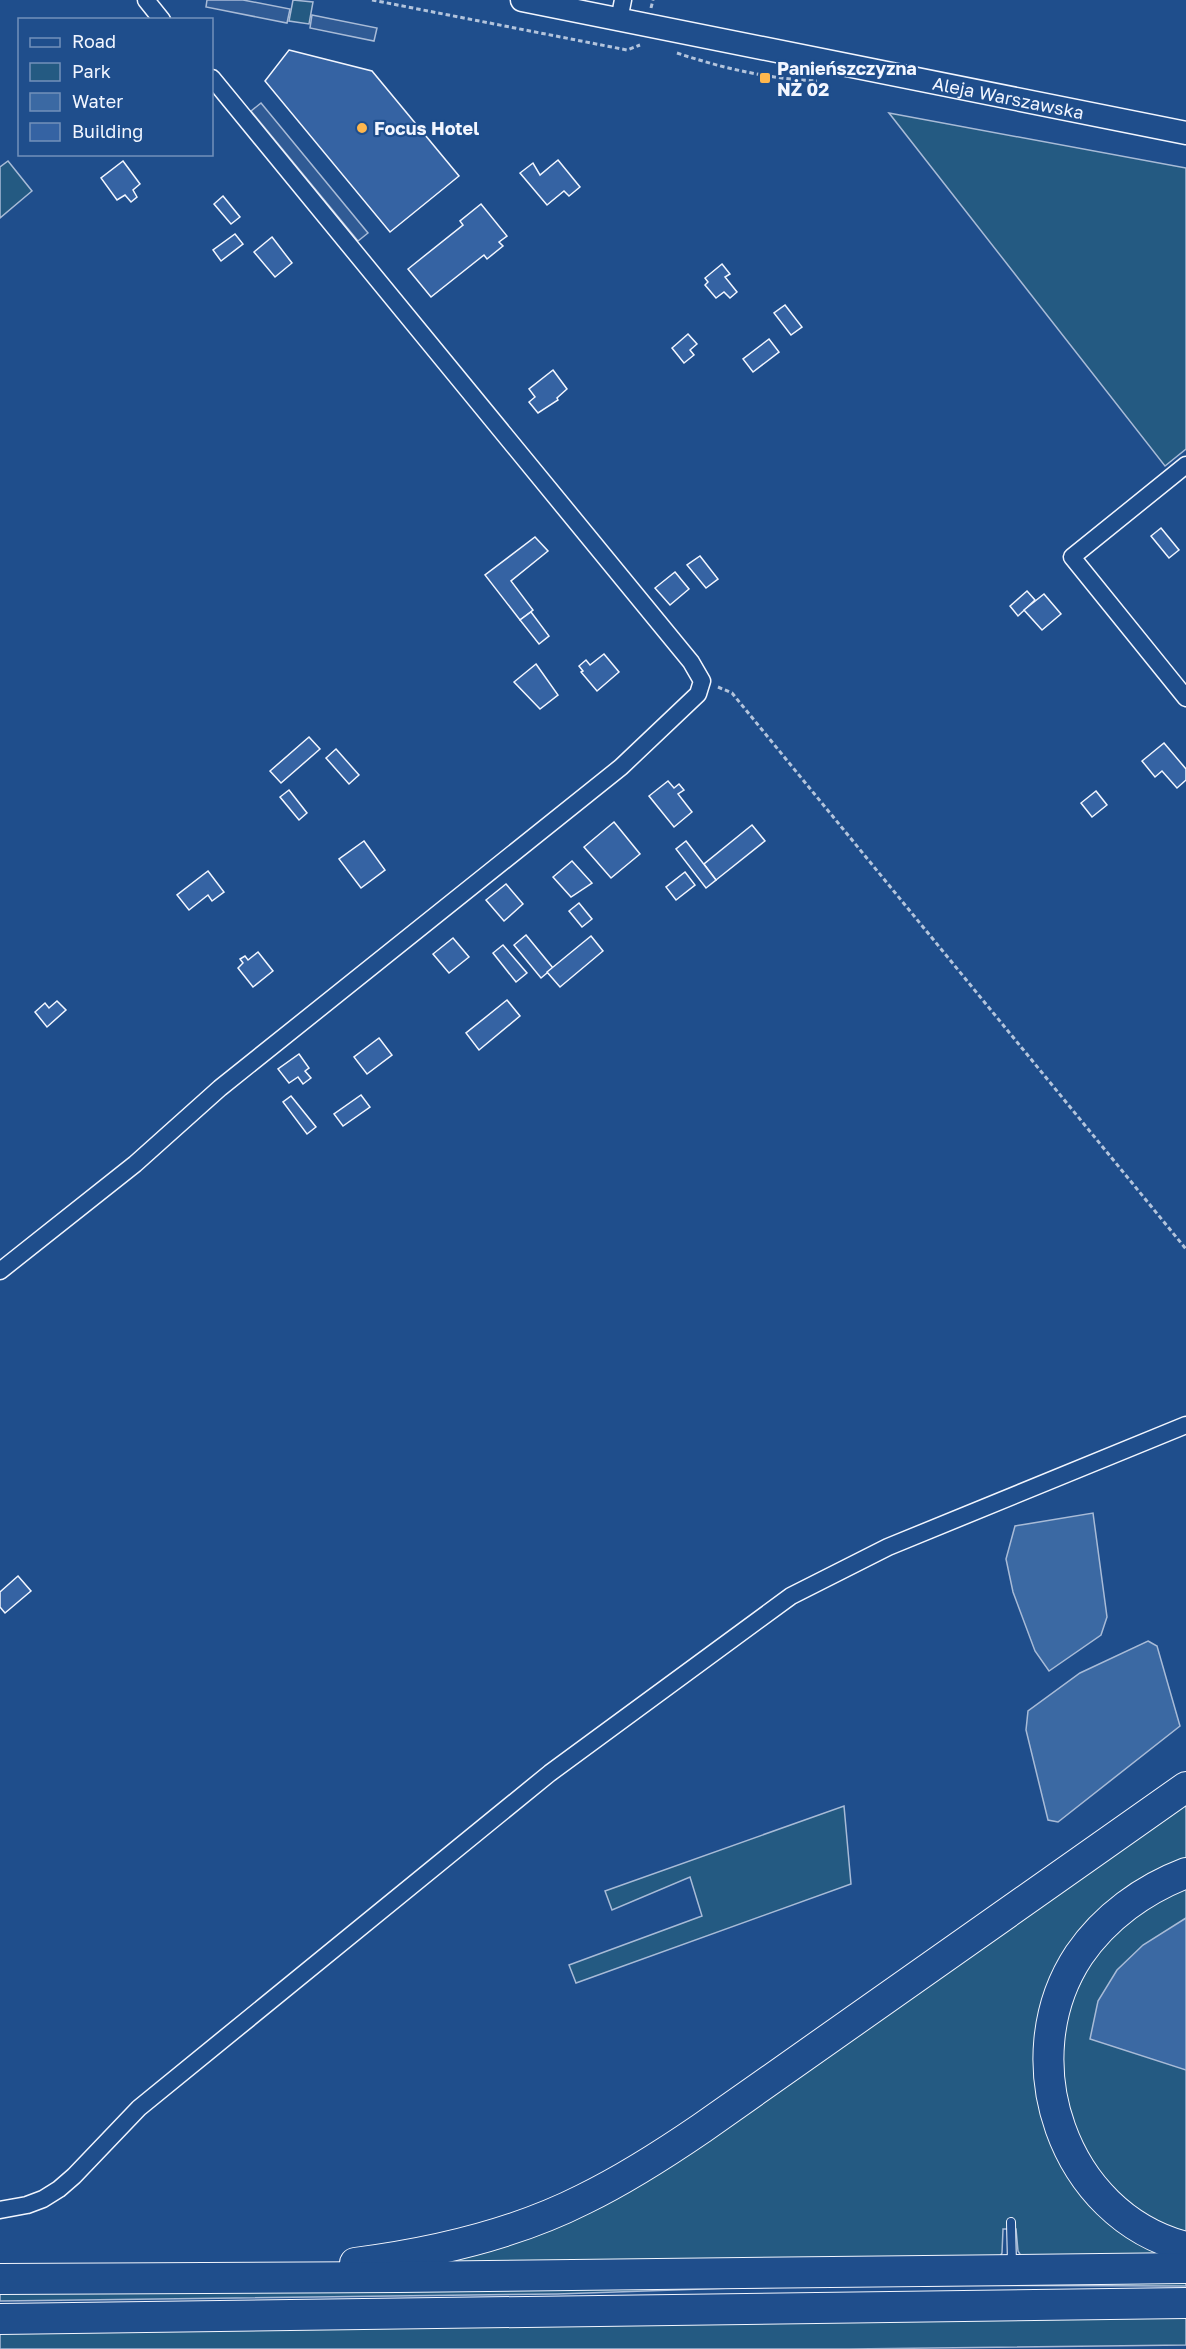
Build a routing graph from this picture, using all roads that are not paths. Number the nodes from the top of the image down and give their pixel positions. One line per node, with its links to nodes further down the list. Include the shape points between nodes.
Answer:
1 (146, 0): 4 (street)
2 (522, 0): 3 (street, Aleja Warszawska)
3 (621, 10): 6 (street, Aleja Warszawska)
4 (160, 18)
5 (213, 79): 9 (street, via 702,681 692,701 621,767 220,1088 135,1164)
6 (1186, 133)
7 (1186, 465): 8 (street, via 1072,557)
8 (1186, 698)
9 (0, 1271)
10 (1186, 1425): 13 (street, via 888,1547 791,1596 550,1773 139,2108 59,2189 27,2205)
11 (1186, 1787): 18 (highway, via 702,2128 583,2200 468,2242 375,2260)
12 (1186, 1873): 15 (highway, via 1167,1880 1119,1911 1079,1956 1057,2004 1048,2053 1054,2110 1076,2164 1122,2215 1148,2233)
13 (0, 2210)
14 (1011, 2222): 16 (lane)
15 (1186, 2247)
16 (1012, 2268): 17 (highway); 18 (highway)
17 (1186, 2268)
18 (245, 2277): 19 (highway)
19 (0, 2279)
20 (1186, 2303): 21 (highway)
21 (0, 2319)

